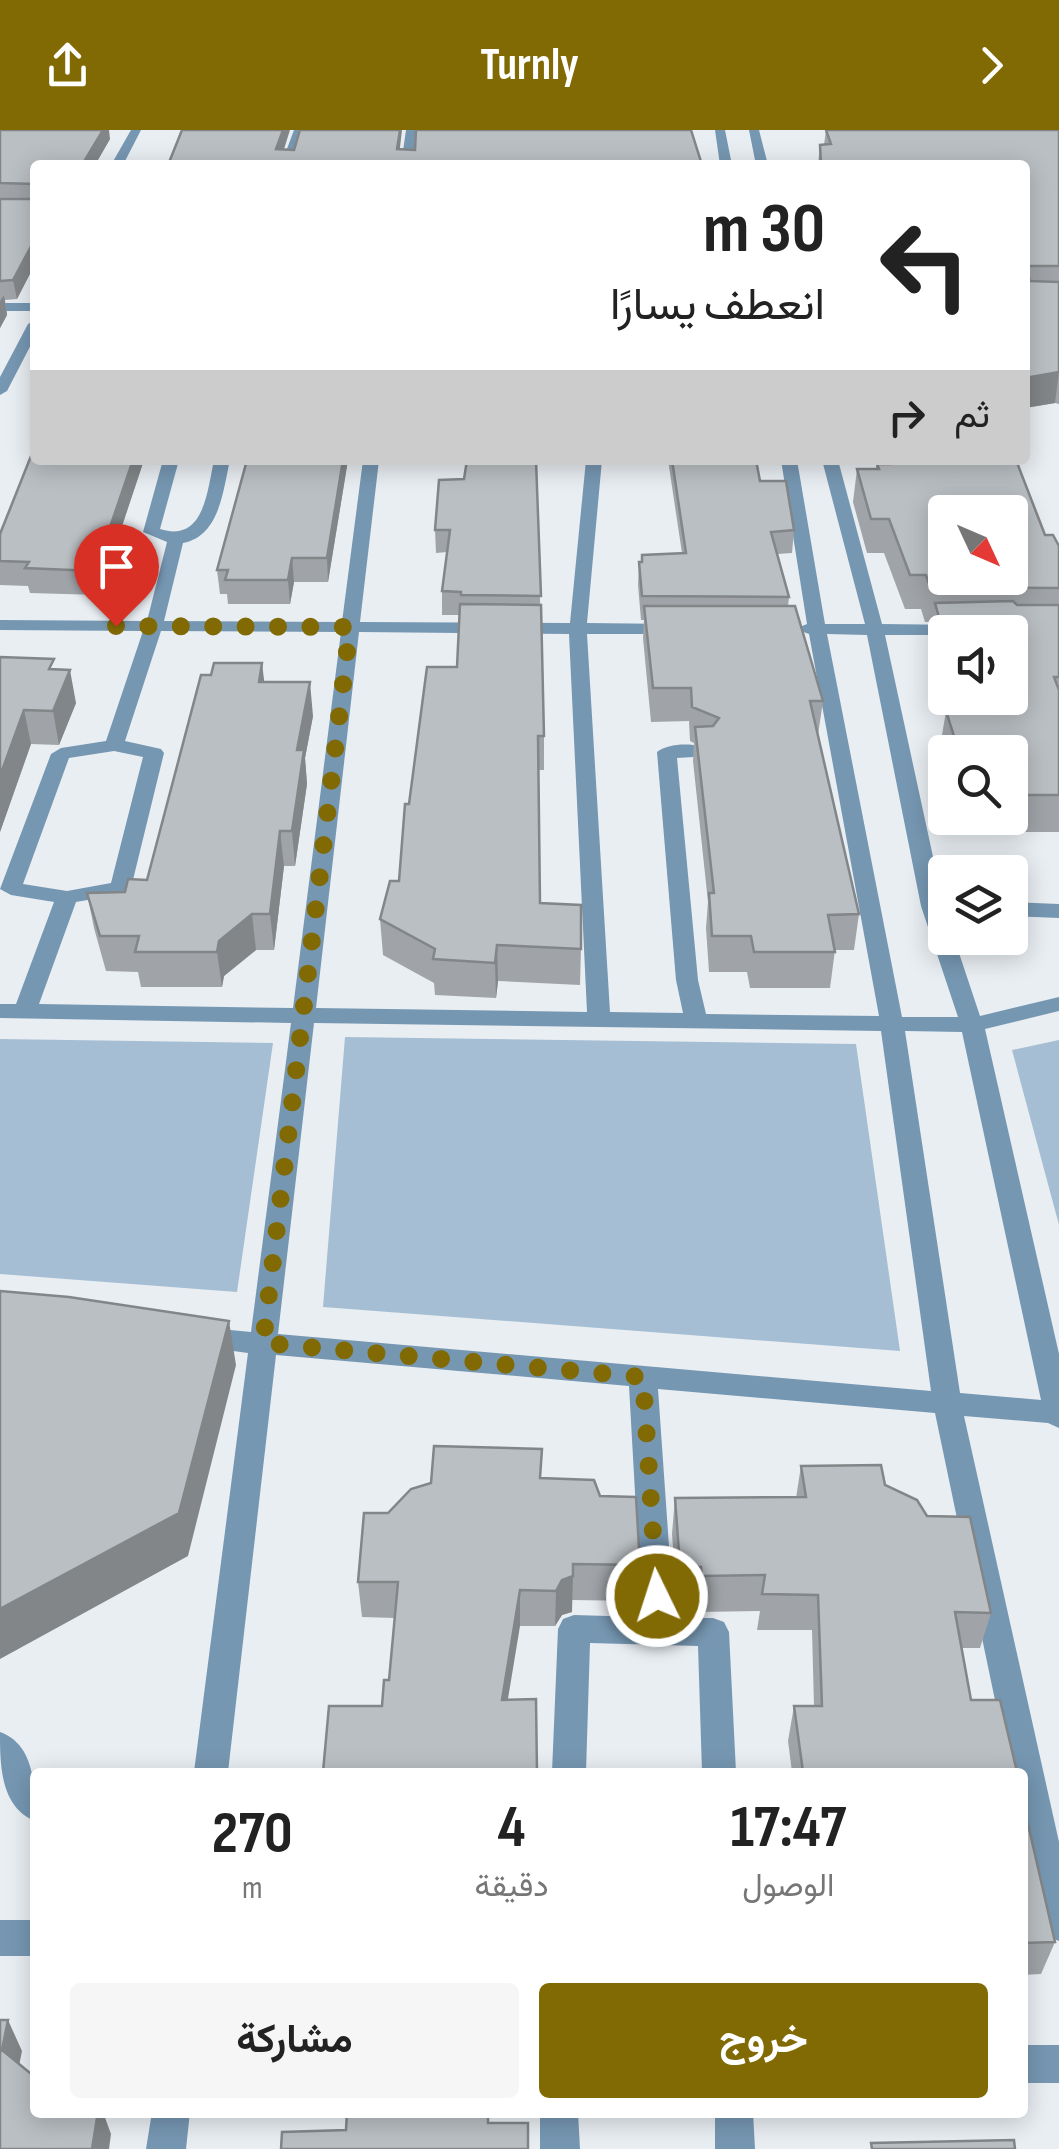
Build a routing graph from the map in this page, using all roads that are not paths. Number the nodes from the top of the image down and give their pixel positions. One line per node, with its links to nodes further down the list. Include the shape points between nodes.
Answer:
1 (136, 130): 6 (street)
2 (299, 130): 7 (street)
3 (411, 130): 8 (street)
4 (720, 130): 9 (street)
5 (754, 130): 10 (street)
6 (121, 160)
7 (288, 160)
8 (407, 160)
9 (725, 160)
10 (761, 160)
11 (0, 307): 12 (street)
12 (30, 307)
13 (30, 334): 14 (street)
14 (0, 391)
15 (170, 465): 21 (street, via 151,532)
16 (221, 465): 21 (street, via 206,525)
17 (370, 465): 24 (street)
18 (594, 465): 25 (street)
19 (790, 465): 28 (street)
20 (831, 465): 29 (street)
21 (176, 538): 23 (street)
22 (0, 625): 23 (street)
23 (154, 626): 24 (street); 31 (street)
24 (350, 627): 25 (street); 41 (street)
25 (578, 628): 26 (street); 42 (street)
26 (689, 629)
27 (782, 630): 28 (street)
28 (818, 630): 29 (street); 44 (street)
29 (876, 630): 30 (street); 33 (street)
30 (928, 630)
31 (114, 746): 34 (street, via 154,753 120,888); 34 (street, via 61,754 11,889)
32 (703, 752): 43 (street, via 667,752)
33 (928, 858)
34 (67, 897): 40 (street)
35 (1028, 910): 36 (street)
36 (1059, 911)
37 (953, 955): 45 (street)
38 (1059, 1004): 45 (street)
39 (0, 1011): 40 (street)
40 (25, 1011): 41 (street)
41 (303, 1015): 42 (street); 47 (street)
42 (599, 1019): 43 (street)
43 (696, 1020): 44 (street)
44 (892, 1024): 45 (street); 49 (street)
45 (972, 1025): 50 (street)
46 (169, 1335): 47 (street)
47 (263, 1343): 48 (street); 53 (street)
48 (643, 1377): 49 (street); 51 (street)
49 (948, 1404): 50 (street); 56 (street)
50 (1059, 1414)
51 (659, 1632): 54 (street, via 574,1629); 55 (street, via 713,1632)
52 (0, 1747): 58 (street)
53 (211, 1768)
54 (569, 1768)
55 (719, 1768)
56 (1026, 1768)
57 (1028, 1778): 59 (street)
58 (30, 1797)
59 (1059, 1923)
60 (0, 1938): 61 (street)
61 (30, 1938)
62 (1028, 2064): 63 (street)
63 (1059, 2064)
64 (169, 2118): 67 (street)
65 (560, 2118): 68 (street)
66 (734, 2118): 69 (street)
67 (166, 2149)
68 (560, 2149)
69 (735, 2149)

